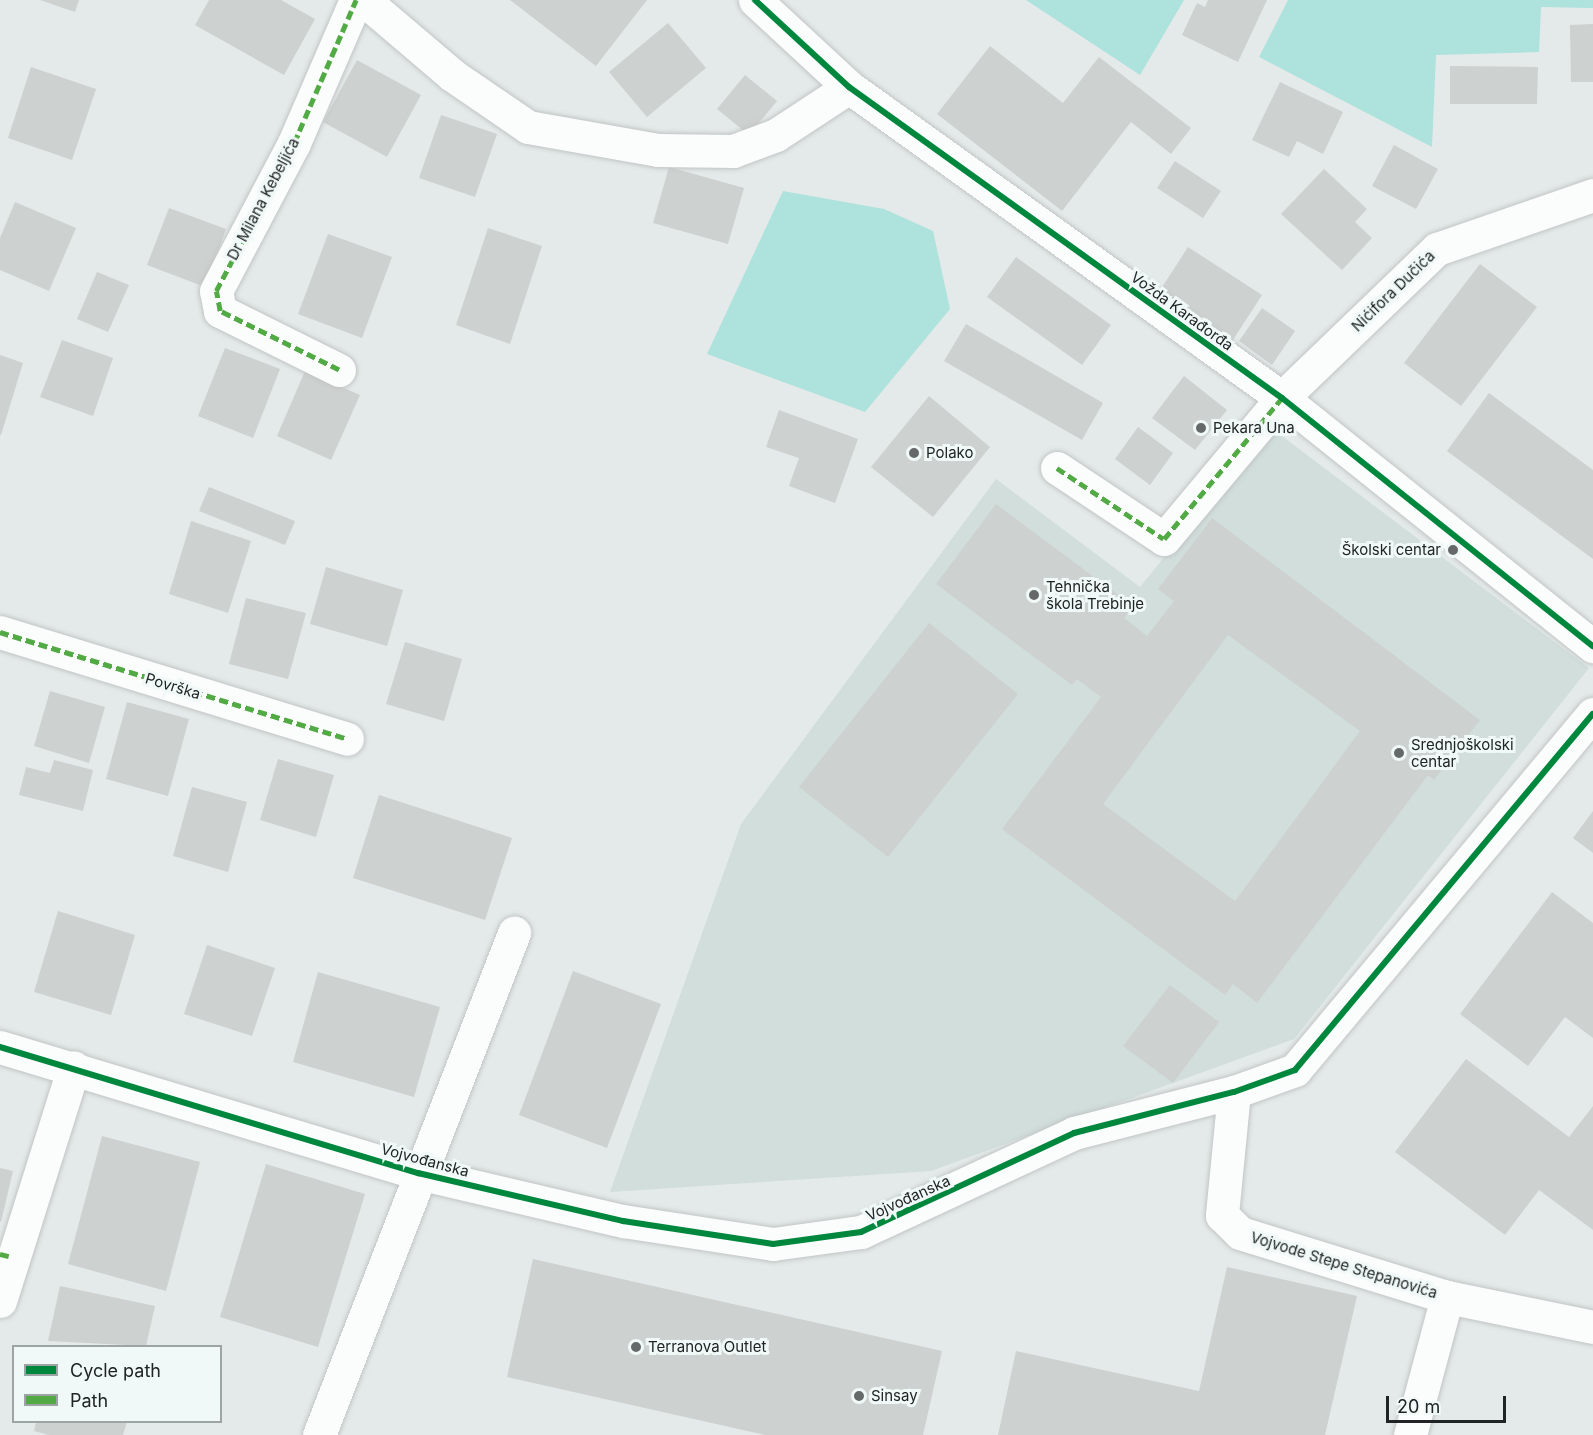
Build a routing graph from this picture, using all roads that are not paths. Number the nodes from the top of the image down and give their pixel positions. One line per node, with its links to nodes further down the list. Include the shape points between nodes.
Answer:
1 (356, 0): 6 (street, Dr Milana Kebeljića, via 294,144 216,291 220,311)
2 (364, 0): 4 (street, via 452,75 528,127 658,150 733,151 776,135)
3 (754, 0): 4 (street, Vožda Karađorđa)
4 (849, 87): 7 (street, Vožda Karađorđa)
5 (1593, 195): 7 (street, Nićifora Dučića, via 1437,249)
6 (339, 370)
7 (1282, 398): 8 (street, Nićifora Dučića, via 1164,539); 10 (street, Vožda Karađorđa)
8 (1057, 468)
9 (0, 632): 12 (street, Površka)
10 (1593, 646)
11 (1593, 714): 16 (street, Vojvođanska, via 1295,1070)
12 (347, 740)
13 (514, 933): 17 (street)
14 (0, 1047): 15 (street, Vojvođanska)
15 (74, 1067): 17 (street, Vojvođanska); 18 (street)
16 (1234, 1092): 17 (street, Vojvođanska, via 1074,1133 861,1232 773,1244 623,1221); 19 (street, Vojvode Stepe Stepanovića, via 1222,1215 1240,1233)
17 (418, 1173): 22 (street)
18 (6, 1255): 20 (street)
19 (1447, 1297): 21 (street, Vojvode Stepe Stepanovića); 23 (street)
20 (0, 1301)
21 (1593, 1327)
22 (318, 1435)
23 (1410, 1435)

